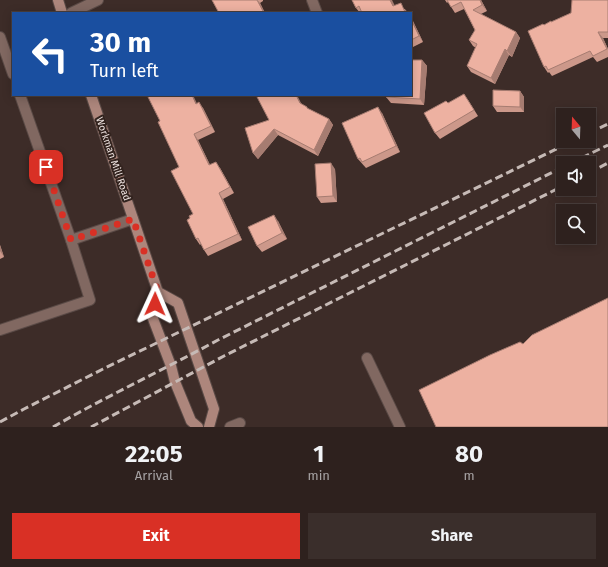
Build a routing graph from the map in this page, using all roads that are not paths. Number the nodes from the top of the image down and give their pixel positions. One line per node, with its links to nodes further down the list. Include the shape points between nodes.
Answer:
1 (58, 0): 4 (street)
2 (98, 0): 5 (street)
3 (312, 0): 6 (street)
4 (62, 12)
5 (73, 12)
6 (317, 12)
7 (0, 37): 8 (street)
8 (12, 71)
9 (20, 96): 12 (street)
10 (91, 96): 11 (street, Workman Mill Road)
11 (133, 219): 12 (street); 13 (street, Workman Mill Road)
12 (71, 240): 14 (street, via 90,300)
13 (158, 292): 17 (street, via 152,316 191,421); 18 (street, via 178,303 214,409)
14 (0, 330)
15 (367, 358): 20 (street)
16 (240, 423): 19 (street)
17 (198, 427)
18 (209, 427)
19 (230, 427)
20 (400, 427)

